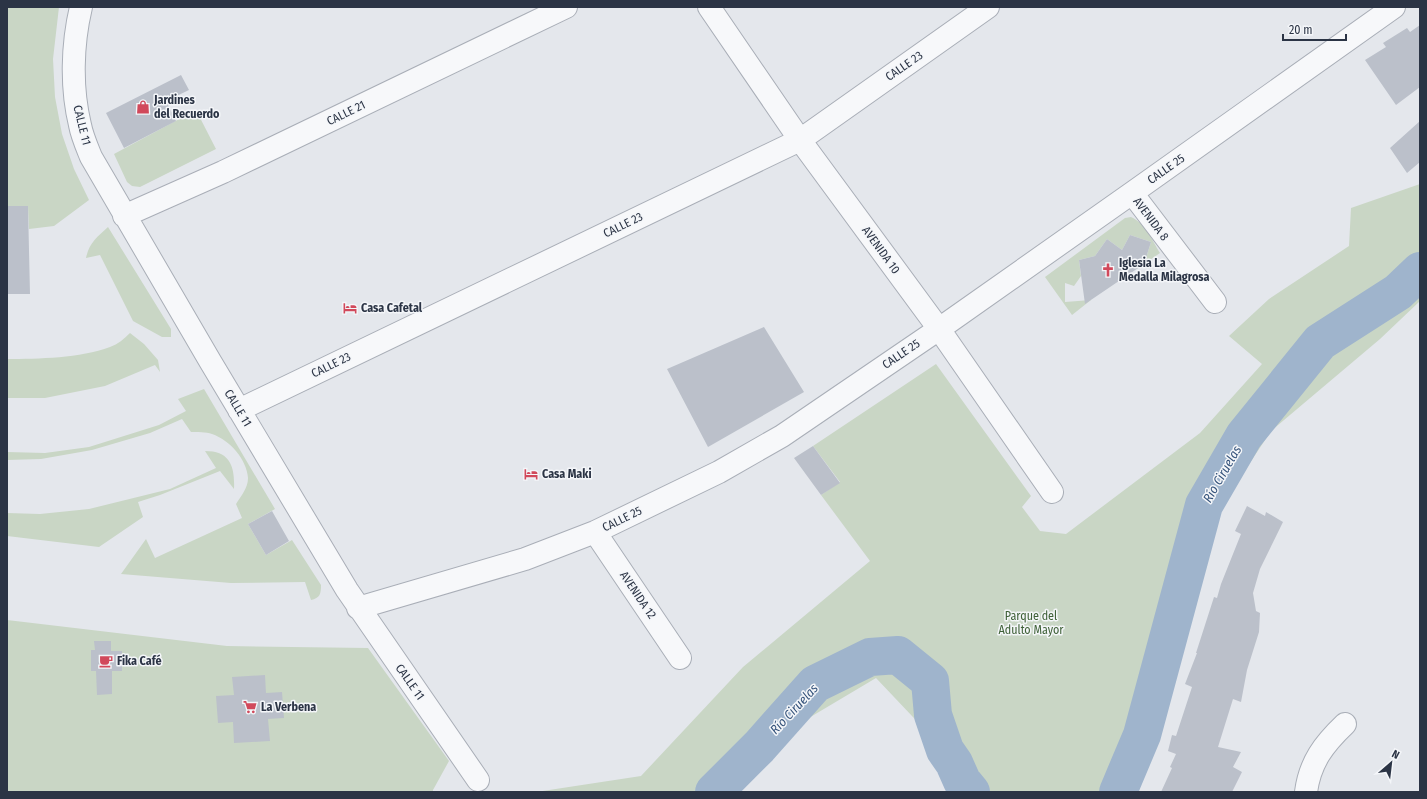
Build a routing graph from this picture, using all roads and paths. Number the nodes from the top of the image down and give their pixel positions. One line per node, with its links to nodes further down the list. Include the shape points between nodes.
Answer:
1 (81, 7): 8 (street, CALLE 11, via 74,50 76,102 80,127 91,157)
2 (566, 7): 8 (street, CALLE 21, via 223,172)
3 (709, 7): 6 (street, AVENIDA 10)
4 (988, 7): 6 (street, CALLE 23)
5 (1394, 7): 7 (street, CALLE 25)
6 (800, 140): 10 (street, AVENIDA 10); 11 (street, CALLE 23)
7 (1132, 193): 9 (street, AVENIDA 8); 10 (street, CALLE 25)
8 (124, 216): 11 (street, CALLE 11)
9 (1214, 302)
10 (939, 328): 12 (street, AVENIDA 10); 13 (street, CALLE 25, via 782,436 719,472)
11 (239, 410): 14 (street, CALLE 11)
12 (1052, 492)
13 (595, 532): 14 (street, CALLE 25, via 525,559); 15 (street, AVENIDA 12)
14 (358, 608): 17 (street, CALLE 11)
15 (680, 658)
16 (1345, 724): 18 (street, via 1328,741 1314,762)
17 (478, 780)
18 (1306, 792)

